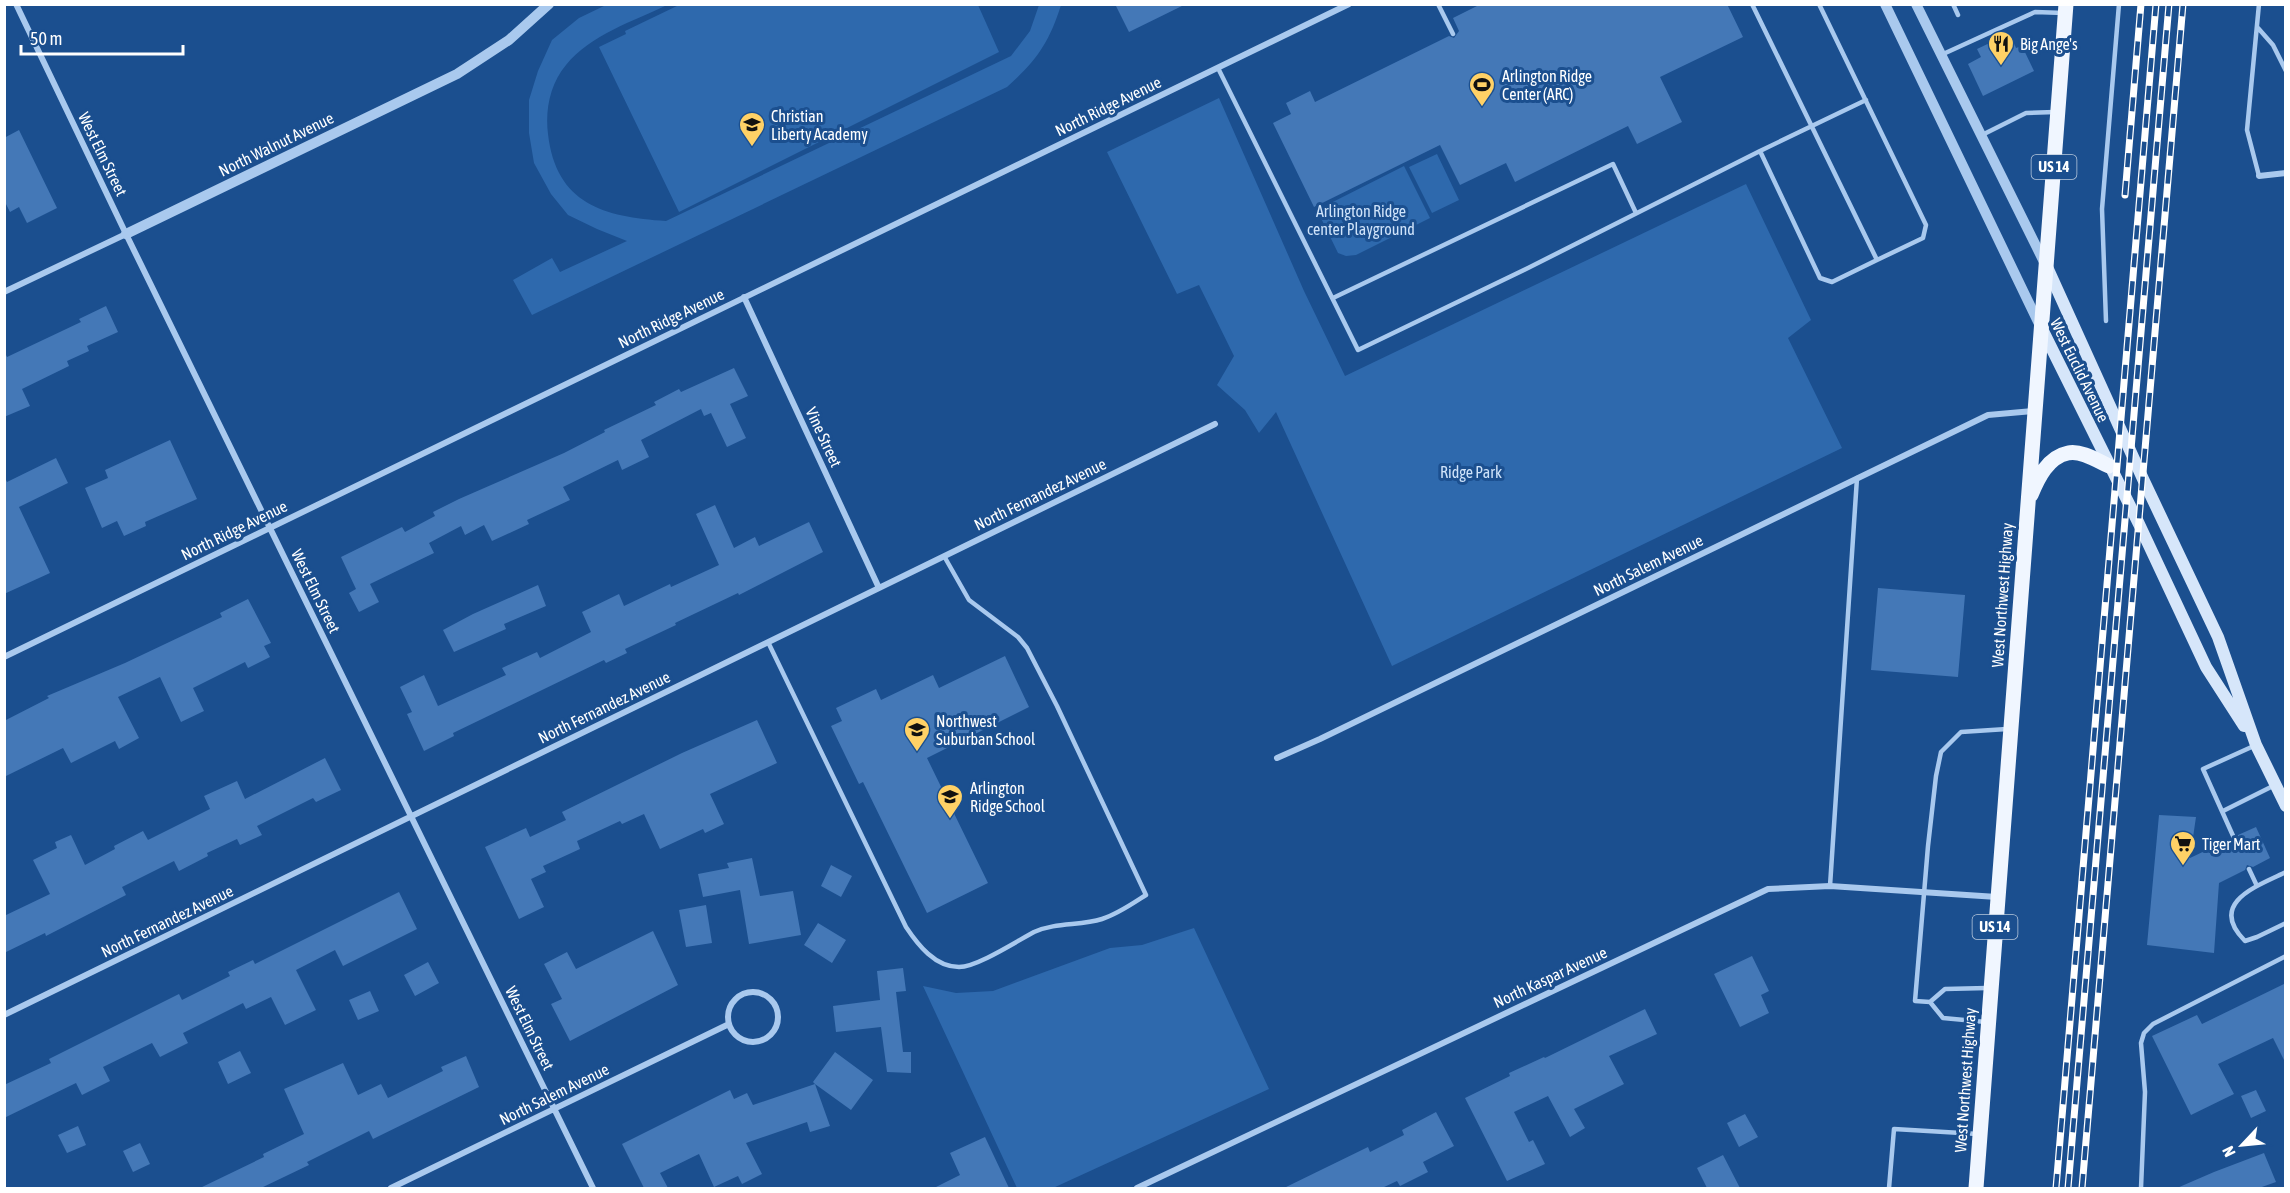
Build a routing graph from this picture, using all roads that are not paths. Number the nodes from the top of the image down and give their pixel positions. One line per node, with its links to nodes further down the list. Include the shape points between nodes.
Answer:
1 (16, 4): 27 (street, West Elm Street)
2 (549, 4): 27 (street, North Walnut Avenue, via 509,40 457,74)
3 (1349, 4): 17 (street, North Ridge Avenue)
4 (1438, 4): 15 (lane)
5 (1752, 4): 21 (lane)
6 (1819, 4): 19 (lane)
7 (1885, 4): 34 (street, West Euclid Avenue)
8 (1916, 4): 16 (street, West Euclid Avenue)
9 (1953, 4): 13 (lane)
10 (2119, 4): 33 (lane, via 2102,209)
11 (2259, 4): 14 (lane)
12 (2066, 9): 16 (lane, via 2035,12); 20 (main road, West Northwest Highway / US 14)
13 (1958, 15)
14 (2257, 27): 18 (lane, via 2273,45); 25 (lane, via 2247,130)
15 (1453, 34)
16 (1941, 56): 22 (street, West Euclid Avenue)
17 (1218, 68): 31 (street, North Ridge Avenue); 32 (lane)
18 (2286, 71)
19 (1866, 100): 21 (lane); 28 (lane, via 1926,225 1923,238)
20 (2058, 112): 22 (lane, via 2026,113); 29 (main road, West Northwest Highway / US 14)
21 (1811, 127): 23 (lane); 28 (lane)
22 (1981, 135): 29 (street, West Euclid Avenue)
23 (1760, 151): 26 (lane); 28 (lane, via 1820,278 1832,282)
24 (2286, 173): 25 (street)
25 (2259, 176)
26 (1636, 213): 32 (lane, via 1613,164); 32 (lane, via 1358,350)
27 (126, 234): 30 (street, North Walnut Avenue); 40 (street, West Elm Street)
28 (1877, 260)
29 (2046, 266): 34 (main road, West Northwest Highway / US 14); 46 (main road, West Euclid Avenue, via 2218,637)
30 (4, 292)
31 (744, 297): 40 (street, North Ridge Avenue); 42 (street, Vine Street)
32 (1333, 298)
33 (2106, 321)
34 (2042, 329): 35 (main road, West Northwest Highway / US 14); 37 (main road, West Euclid Avenue)
35 (2034, 410): 38 (street, North Salem Avenue, via 1988,415); 39 (main road, West Northwest Highway / US 14)
36 (1215, 424): 41 (street, North Fernandez Avenue)
37 (2109, 466): 39 (main road, via 2068,453 2042,472); 46 (main road, West Euclid Avenue, via 2206,667)
38 (1857, 478): 47 (street, North Salem Avenue); 55 (lane)
39 (2027, 503): 45 (main road, West Northwest Highway / US 14)
40 (270, 527): 44 (street, North Ridge Avenue); 51 (street, West Elm Street)
41 (944, 556): 42 (street, North Fernandez Avenue); 43 (lane, via 969,600 1022,642 1057,706 1146,895 1118,912 1100,920 1056,924 959,967 945,964 920,949)
42 (879, 588): 43 (street, North Fernandez Avenue)
43 (768, 642): 51 (street, North Fernandez Avenue)
44 (4, 657)
45 (2010, 729): 57 (lane, via 1961,732 1941,752); 58 (main road, West Northwest Highway / US 14)
46 (2256, 745): 48 (main road, West Euclid Avenue); 50 (lane, via 2203,768)
47 (1277, 758)
48 (2276, 785): 49 (main road, West Euclid Avenue); 50 (lane)
49 (2286, 806)
50 (2223, 811): 52 (lane)
51 (411, 817): 63 (street, North Fernandez Avenue); 66 (street, West Elm Street)
52 (2234, 838)
53 (2249, 869): 56 (lane)
54 (2286, 872): 56 (lane)
55 (1830, 886): 57 (street, North Kaspar Avenue); 70 (street, North Kaspar Avenue, via 1768,889)
56 (2257, 886): 59 (lane, via 2233,904 2230,915 2238,934 2245,941)
57 (1924, 892): 58 (street, North Kaspar Avenue); 62 (lane, via 1915,1001)
58 (1997, 897): 61 (main road, West Northwest Highway / US 14)
59 (2286, 923)
60 (2286, 956): 73 (lane, via 2152,1024 2144,1033)
61 (1990, 988): 62 (lane, via 1945,989); 64 (main road, West Northwest Highway / US 14)
62 (1930, 1002): 64 (lane, via 1943,1018)
63 (4, 1016)
64 (1987, 1022): 67 (main road, West Northwest Highway / US 14)
65 (729, 1024): 65 (street, via 738,1038 762,1041 774,1031 776,1007 765,995 748,992 734,1000); 66 (street, North Salem Avenue)
66 (555, 1109): 68 (street, North Salem Avenue); 69 (street, West Elm Street)
67 (1980, 1134): 71 (lane, via 1894,1129); 72 (main road, West Northwest Highway / US 14)
68 (391, 1188)
69 (593, 1188)
70 (1137, 1188)
71 (1889, 1188)
72 (1976, 1188)
73 (2141, 1188)

